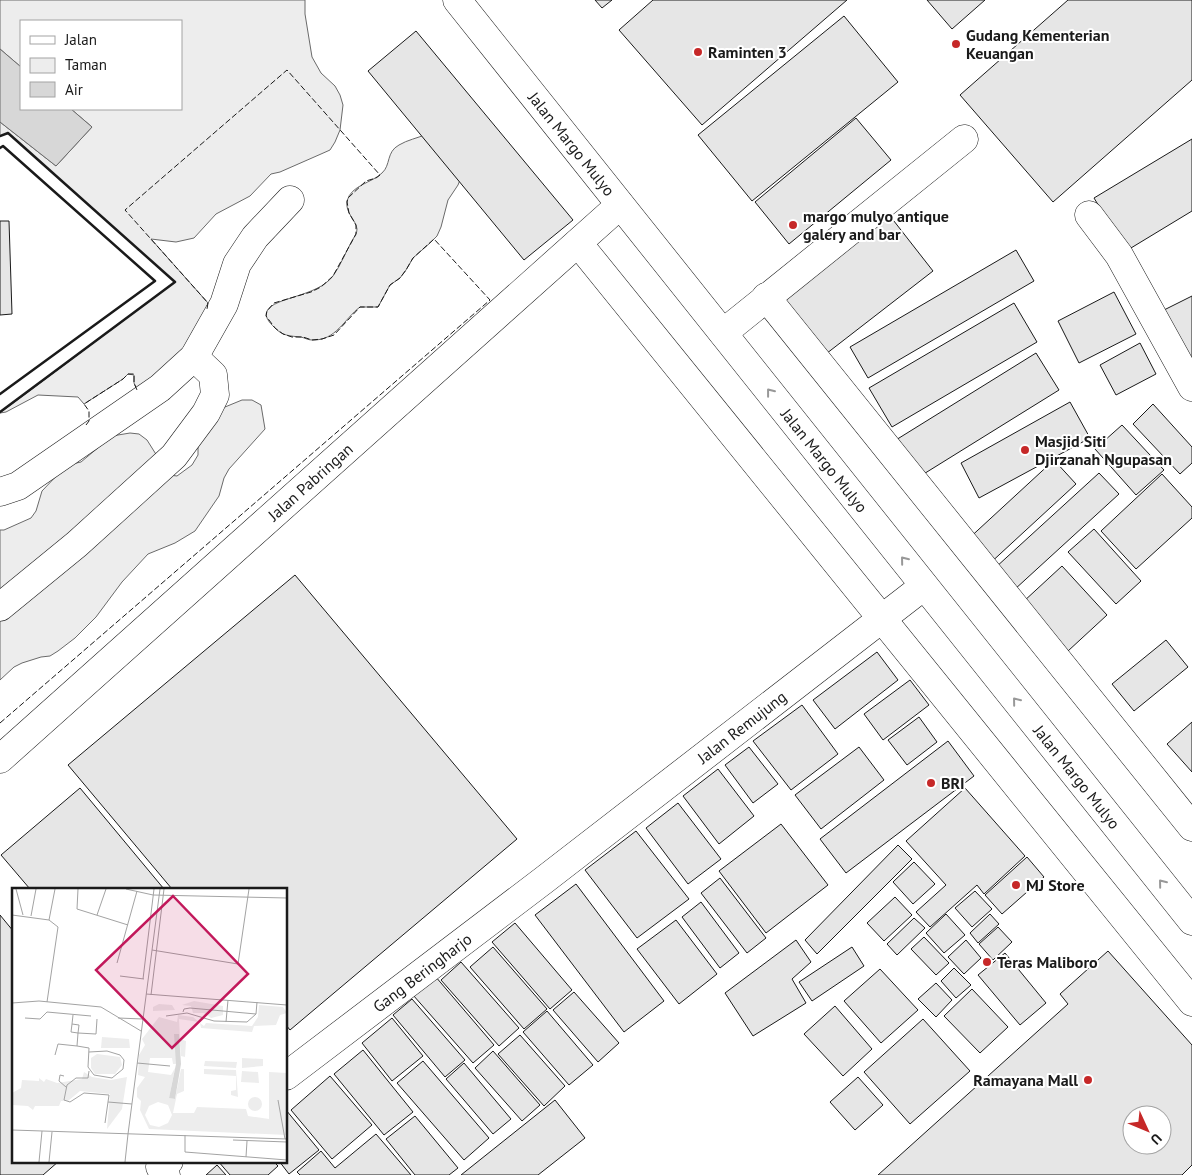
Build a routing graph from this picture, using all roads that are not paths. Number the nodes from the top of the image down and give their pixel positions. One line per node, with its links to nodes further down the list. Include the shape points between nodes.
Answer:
1 (457, 0): 4 (street, Jalan Margo Mulyo)
2 (964, 139): 7 (street)
3 (290, 200): 9 (street, via 254,237 237,264 224,304)
4 (620, 205): 6 (street, Jalan Pabringan); 8 (street, Jalan Margo Mulyo)
5 (1089, 215): 10 (street, via 1119,255)
6 (578, 243): 14 (street); 15 (street, Jalan Pabringan)
7 (766, 297): 8 (street); 16 (street)
8 (723, 333): 12 (street, Jalan Margo Mulyo, one-way to 8)
9 (194, 357): 11 (street, via 160,388 18,486); 13 (street, via 213,376 215,395 206,413 174,456 77,544)
10 (1192, 387)
11 (0, 492)
12 (924, 586): 14 (street, Jalan Remujung); 18 (street, Jalan Margo Mulyo, one-way to 12)
13 (0, 607)
14 (882, 618): 17 (street, Jalan Remujung); 19 (street)
15 (0, 759)
16 (1192, 827)
17 (558, 868): 20 (street, Gang Beringharjo)
18 (1192, 921)
19 (1192, 1002)
20 (288, 1074)

